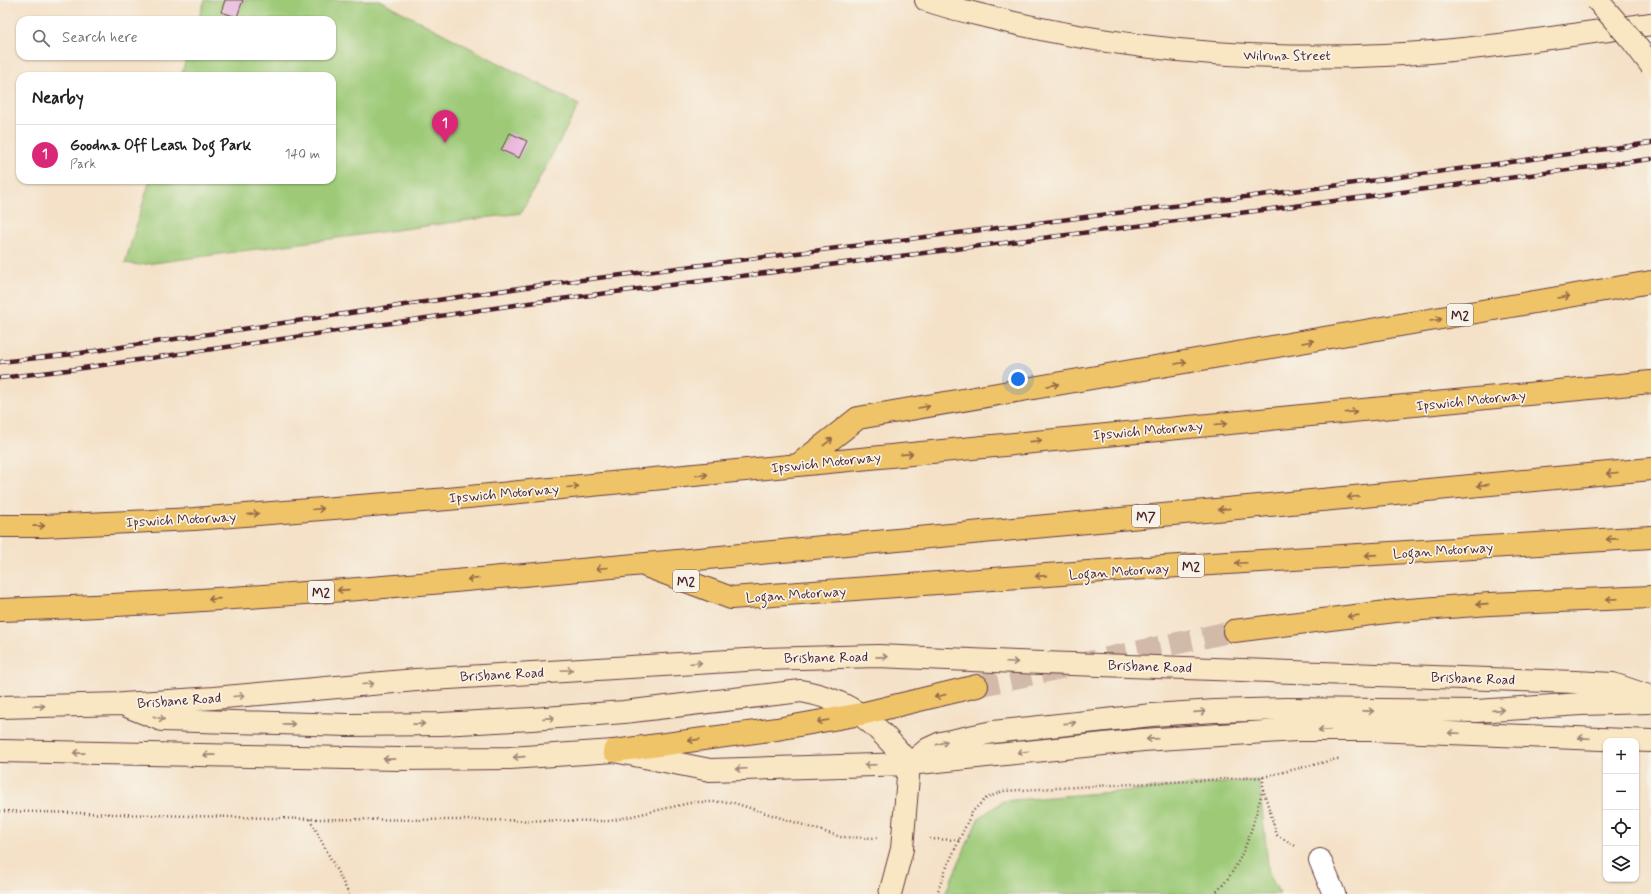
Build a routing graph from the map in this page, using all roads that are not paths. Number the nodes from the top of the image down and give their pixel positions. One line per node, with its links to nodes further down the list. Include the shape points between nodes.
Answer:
1 (926, 0): 3 (main road, Wilruna Street, via 1016,24 1086,38 1232,55 1384,55 1480,46)
2 (1597, 0): 4 (main road, bridge)
3 (1651, 24)
4 (1651, 65)
5 (1651, 282): 7 (highway, M2, one-way to 5, via 858,418)
6 (1651, 382): 7 (highway, Ipswich Motorway, one-way to 6)
7 (798, 465): 9 (highway, Ipswich Motorway, one-way to 7, via 194,519 464,497)
8 (1651, 469): 11 (highway, M7, one-way to 11)
9 (0, 526)
10 (1651, 537): 11 (highway, Logan Motorway / M2, one-way to 11, via 1130,569 731,598)
11 (641, 565): 13 (highway, M2, one-way to 13, via 328,591 123,605)
12 (1651, 597): 14 (highway, one-way to 14, via 1395,611)
13 (0, 610)
14 (1234, 631)
15 (977, 686): 20 (highway, one-way to 20)
16 (1651, 696): 18 (main road, Brisbane Road, one-way to 16, via 499,674 762,659 870,656 1613,684)
17 (1651, 702): 24 (main road, one-way to 17, via 928,749 941,743 993,732 1152,715 1287,709 1477,711)
18 (123, 704): 19 (main road, Brisbane Road, one-way to 18); 20 (main road, one-way to 20, via 162,720 348,725 441,724 624,712 801,691 829,698)
19 (0, 708)
20 (861, 714): 22 (highway, one-way to 22, via 777,729); 24 (main road, via 880,730)
21 (1651, 741): 24 (main road, one-way to 24, via 1371,730 1296,730 1143,740)
22 (614, 751): 23 (main road, one-way to 23, via 510,758 404,759); 24 (main road, one-way to 22, via 710,770)
23 (0, 752)
24 (909, 764): 26 (main road, via 902,849)
25 (1320, 860): 27 (street)
26 (890, 894)
27 (1334, 894)

